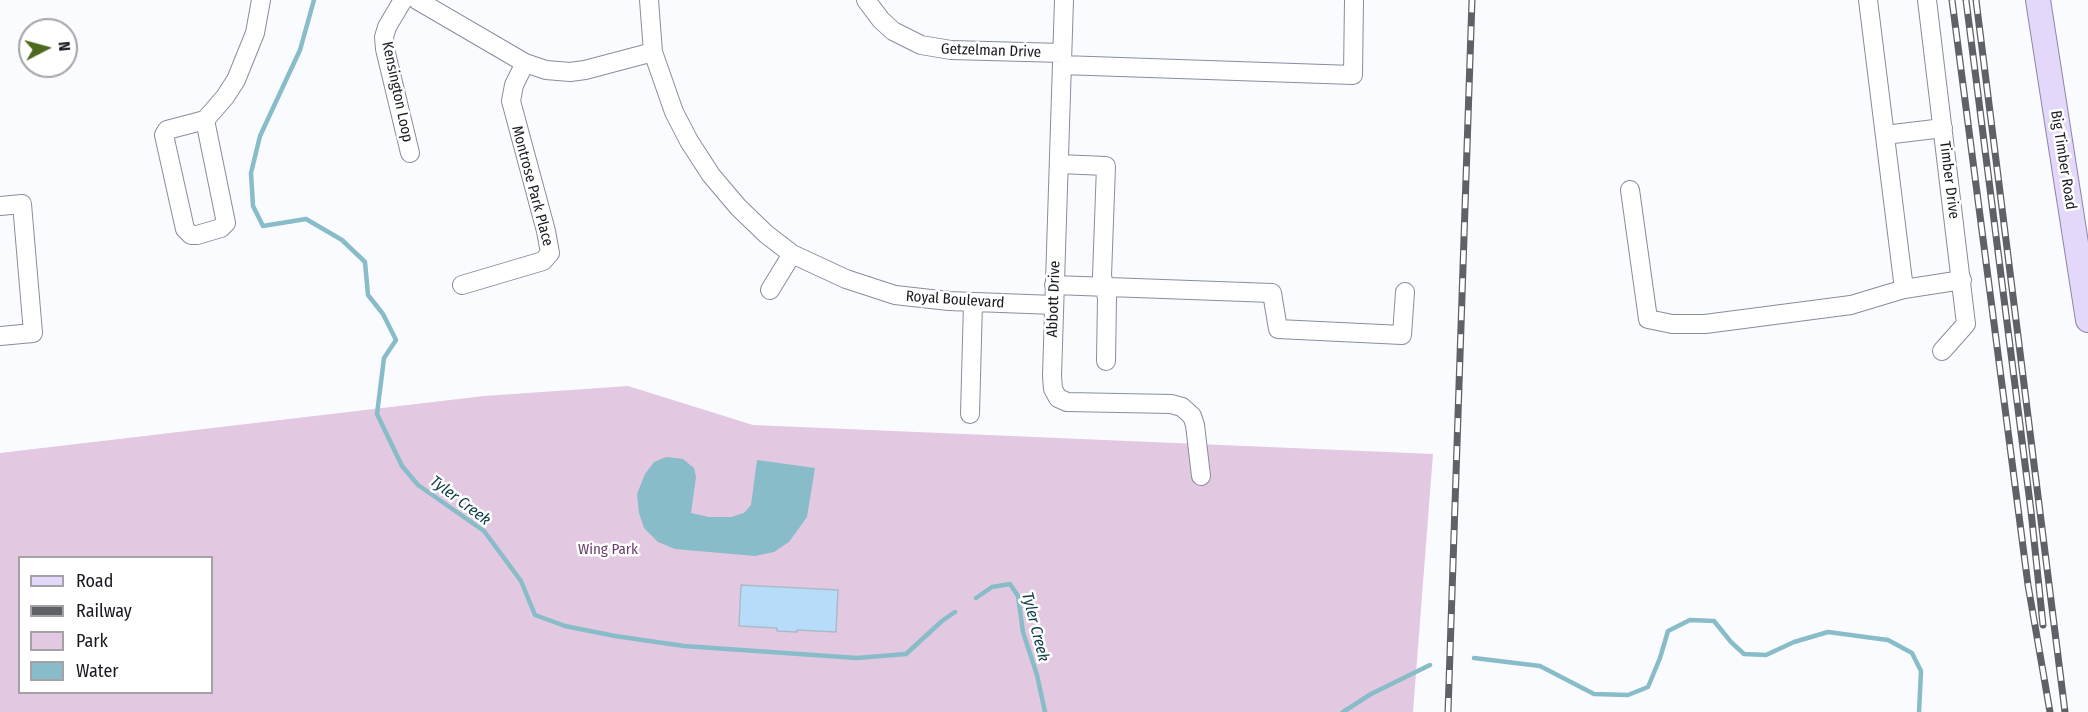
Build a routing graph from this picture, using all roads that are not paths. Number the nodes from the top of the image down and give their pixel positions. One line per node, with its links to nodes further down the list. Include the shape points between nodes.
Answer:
1 (261, 0): 15 (street, via 255,33 236,80)
2 (403, 0): 18 (street, Kensington Loop, via 384,37)
3 (417, 0): 11 (street)
4 (649, 0): 12 (street, Royal Boulevard)
5 (866, 0): 13 (street, Getzelman Drive, via 887,26 921,45)
6 (1064, 0): 13 (street, Abbott Drive)
7 (1354, 0): 13 (street, Getzelman Drive, via 1353,75)
8 (1868, 0): 17 (street)
9 (1927, 0): 16 (street, Timber Drive)
10 (2038, 0): 32 (main road, Big Timber Road)
11 (439, 5): 14 (street)
12 (653, 52): 14 (street, via 570,72); 22 (street, Royal Boulevard, via 674,112 711,175 738,207)
13 (1062, 59): 19 (street, Abbott Drive)
14 (525, 63): 24 (street, Montrose Park Place, via 511,101 550,253 543,261)
15 (205, 120): 15 (street, via 167,130 164,135 185,229 191,235 221,228 226,223)
16 (1943, 128): 17 (street); 23 (street, Timber Drive)
17 (1885, 135): 27 (street)
18 (410, 153)
19 (1059, 164): 25 (street, Abbott Drive); 26 (street, via 1106,166 1102,276)
20 (1630, 190): 27 (street, via 1648,319 1705,324 1851,305)
21 (0, 206): 33 (street, via 22,204 33,333)
22 (792, 254): 28 (street); 30 (street, Royal Boulevard, via 846,279 895,295)
23 (1962, 280): 27 (street); 34 (street, Timber Drive, via 1966,324)
24 (462, 285)
25 (1054, 285): 26 (street); 31 (street, Abbott Drive)
26 (1105, 287): 29 (street, via 1272,293 1278,329 1402,334); 35 (street)
27 (1904, 289)
28 (770, 290)
29 (1405, 292)
30 (973, 303): 31 (street, Royal Boulevard); 36 (street)
31 (1054, 305): 37 (street, Abbott Drive, via 1052,376 1058,398 1073,403 1182,407 1195,425)
32 (2088, 320)
33 (0, 336)
34 (1942, 351)
35 (1106, 361)
36 (970, 414)
37 (1201, 476)

